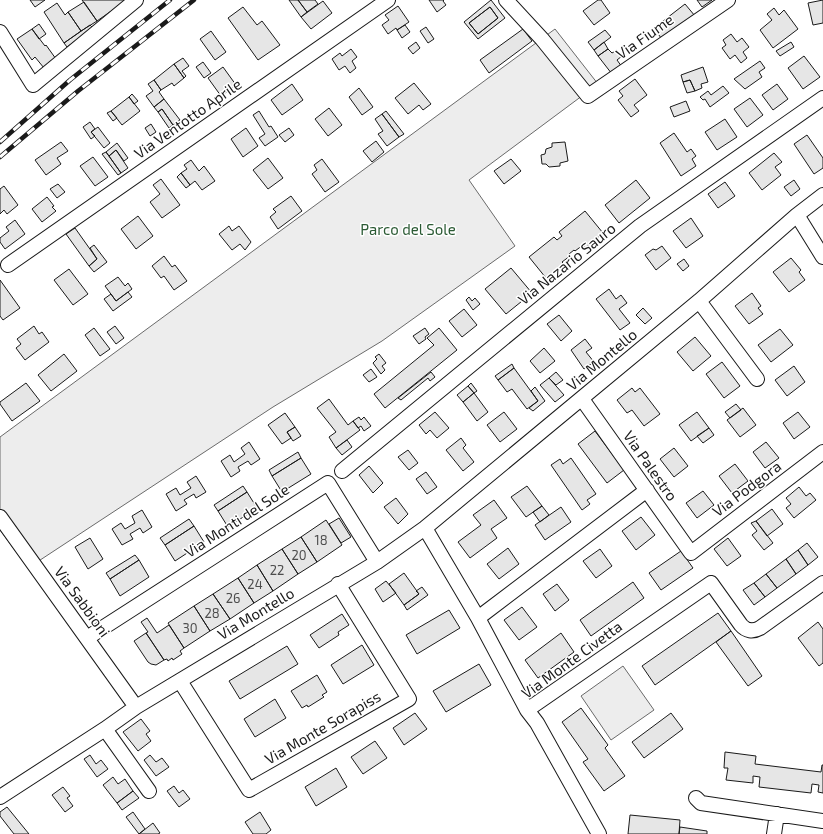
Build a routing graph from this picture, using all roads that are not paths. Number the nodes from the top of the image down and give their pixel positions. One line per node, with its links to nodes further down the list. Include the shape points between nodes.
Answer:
1 (136, 0): 5 (street, via 33,85)
2 (388, 0): 10 (street, Via Ventotto Aprile)
3 (506, 0): 4 (street, Via Fiume, via 542,39 588,96)
4 (728, 0)
5 (0, 32)
6 (823, 98): 15 (street, Via Nazario Sauro, via 640,226)
7 (823, 195): 8 (street, Via Montello)
8 (797, 215): 9 (street); 11 (street, Via Montello)
9 (823, 257)
10 (8, 265)
11 (699, 301): 12 (street); 13 (street, Via Montello)
12 (757, 379)
13 (582, 399): 16 (street, Via Palestro); 18 (street, Via Montello)
14 (823, 452): 19 (street, Via Podgora)
15 (342, 471)
16 (647, 490): 19 (street, Via Palestro); 23 (street)
17 (0, 517): 24 (street, Via Sabbioni)
18 (425, 528): 20 (street, Via Montello); 23 (street)
19 (691, 553)
20 (377, 562): 22 (street, Via Montello); 24 (street, Via Monti del Sole, via 328,483)
21 (823, 583): 27 (street, Via Monte Civetta, via 760,628 749,630 741,625 712,583)
22 (338, 584): 25 (street, Via Montello); 25 (street, Via Monte Sorapiss, via 410,699 249,790)
23 (478, 618): 27 (street)
24 (86, 638): 26 (street, Via Sabbioni)
25 (180, 680): 26 (street, Via Montello)
26 (136, 707): 28 (street, Via Montello)
27 (527, 710): 34 (street, Via Monte Civetta, via 537,723)
28 (105, 729): 29 (street); 30 (street, Via Montello)
29 (149, 791)
30 (0, 796)
31 (696, 798): 32 (street, via 701,803)
32 (777, 814): 33 (street); 35 (street)
33 (823, 821)
34 (598, 834)
35 (774, 834)

